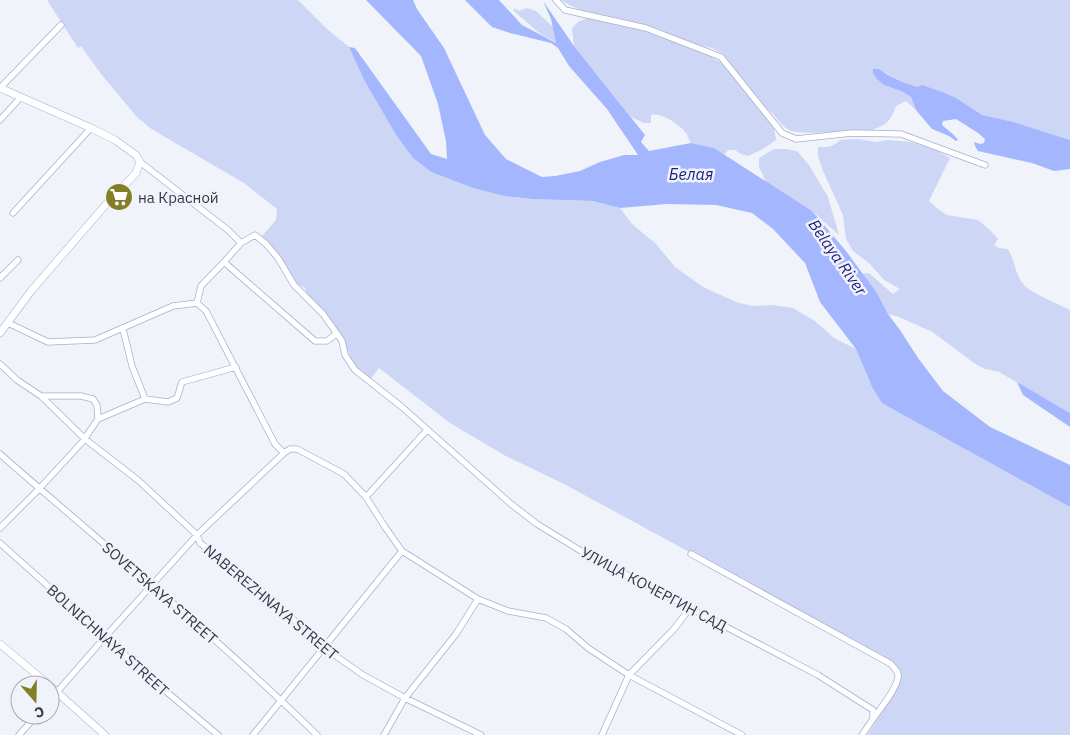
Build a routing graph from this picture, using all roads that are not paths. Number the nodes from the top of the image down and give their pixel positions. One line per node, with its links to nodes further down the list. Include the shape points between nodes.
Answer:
1 (556, 0): 8 (street, via 565,10 646,28 721,57 782,133 796,139 852,133 901,134)
2 (61, 26): 3 (street)
3 (0, 88): 4 (street)
4 (21, 97): 5 (street); 6 (street)
5 (0, 120)
6 (91, 128): 7 (street, via 115,140 136,155); 9 (street)
7 (140, 162): 10 (street); 15 (street, via 136,173 31,291)
8 (985, 165)
9 (13, 213)
10 (241, 243): 12 (street); 18 (street, УЛИЦА КОЧЕРГИН САД, via 255,235 266,244 294,285 323,314)
11 (18, 260): 13 (street)
12 (224, 262): 14 (street, via 200,286); 18 (street, via 315,341 326,341)
13 (0, 278)
14 (197, 302): 16 (street, via 173,306); 20 (street, via 206,311)
15 (8, 323): 16 (street, via 48,342 95,340); 17 (street)
16 (123, 329): 22 (street)
17 (0, 333)
18 (336, 334): 24 (street, УЛИЦА КОЧЕРГИН САД, via 355,370)
19 (0, 364): 21 (street, NABEREZHNAYA STREET)
20 (236, 367): 22 (street, via 182,382 177,398 168,402); 27 (street, via 275,444)
21 (41, 396): 23 (street, via 93,399); 25 (street, NABEREZHNAYA STREET)
22 (144, 399): 23 (street)
23 (98, 419): 25 (street)
24 (427, 430): 29 (street); 37 (street, УЛИЦА КОЧЕРГИН САД, via 537,524)
25 (85, 439): 28 (street); 31 (street, NABEREZHNAYA STREET, via 138,481)
26 (0, 454): 28 (street, SOVETSKAYA STREET)
27 (284, 454): 29 (street, via 298,450 344,474); 31 (street)
28 (39, 489): 30 (street); 35 (street, SOVETSKAYA STREET)
29 (366, 497): 33 (street)
30 (0, 528)
31 (197, 535): 35 (street); 40 (street, NABEREZHNAYA STREET, via 200,543 266,594)
32 (0, 543): 38 (street, BOLNICHNAYA STREET)
33 (402, 551): 36 (street); 40 (street)
34 (691, 554): 47 (street, via 891,664 898,675 897,681)
35 (152, 585): 38 (street); 46 (street, SOVETSKAYA STREET)
36 (478, 599): 42 (street, via 508,611 546,618); 45 (street, via 456,634)
37 (690, 608): 42 (street); 47 (street, УЛИЦА КОЧЕРГИН САД, via 818,675 873,710)
38 (105, 637): 43 (street); 51 (street, BOLNICHNAYA STREET)
39 (0, 644): 41 (street)
40 (323, 647): 45 (street, NABEREZHNAYA STREET, via 363,675); 46 (street)
41 (36, 675)
42 (629, 675): 56 (street); 57 (street)
43 (60, 689)
44 (60, 695): 50 (street)
45 (405, 698): 54 (street); 55 (street, NABEREZHNAYA STREET)
46 (282, 700): 52 (street); 53 (street, SOVETSKAYA STREET)
47 (873, 719): 58 (street)
48 (28, 725): 49 (street)
49 (19, 735)
50 (105, 735)
51 (218, 735)
52 (253, 735)
53 (317, 735)
54 (384, 735)
55 (480, 735)
56 (602, 735)
57 (742, 735)
58 (862, 735)

